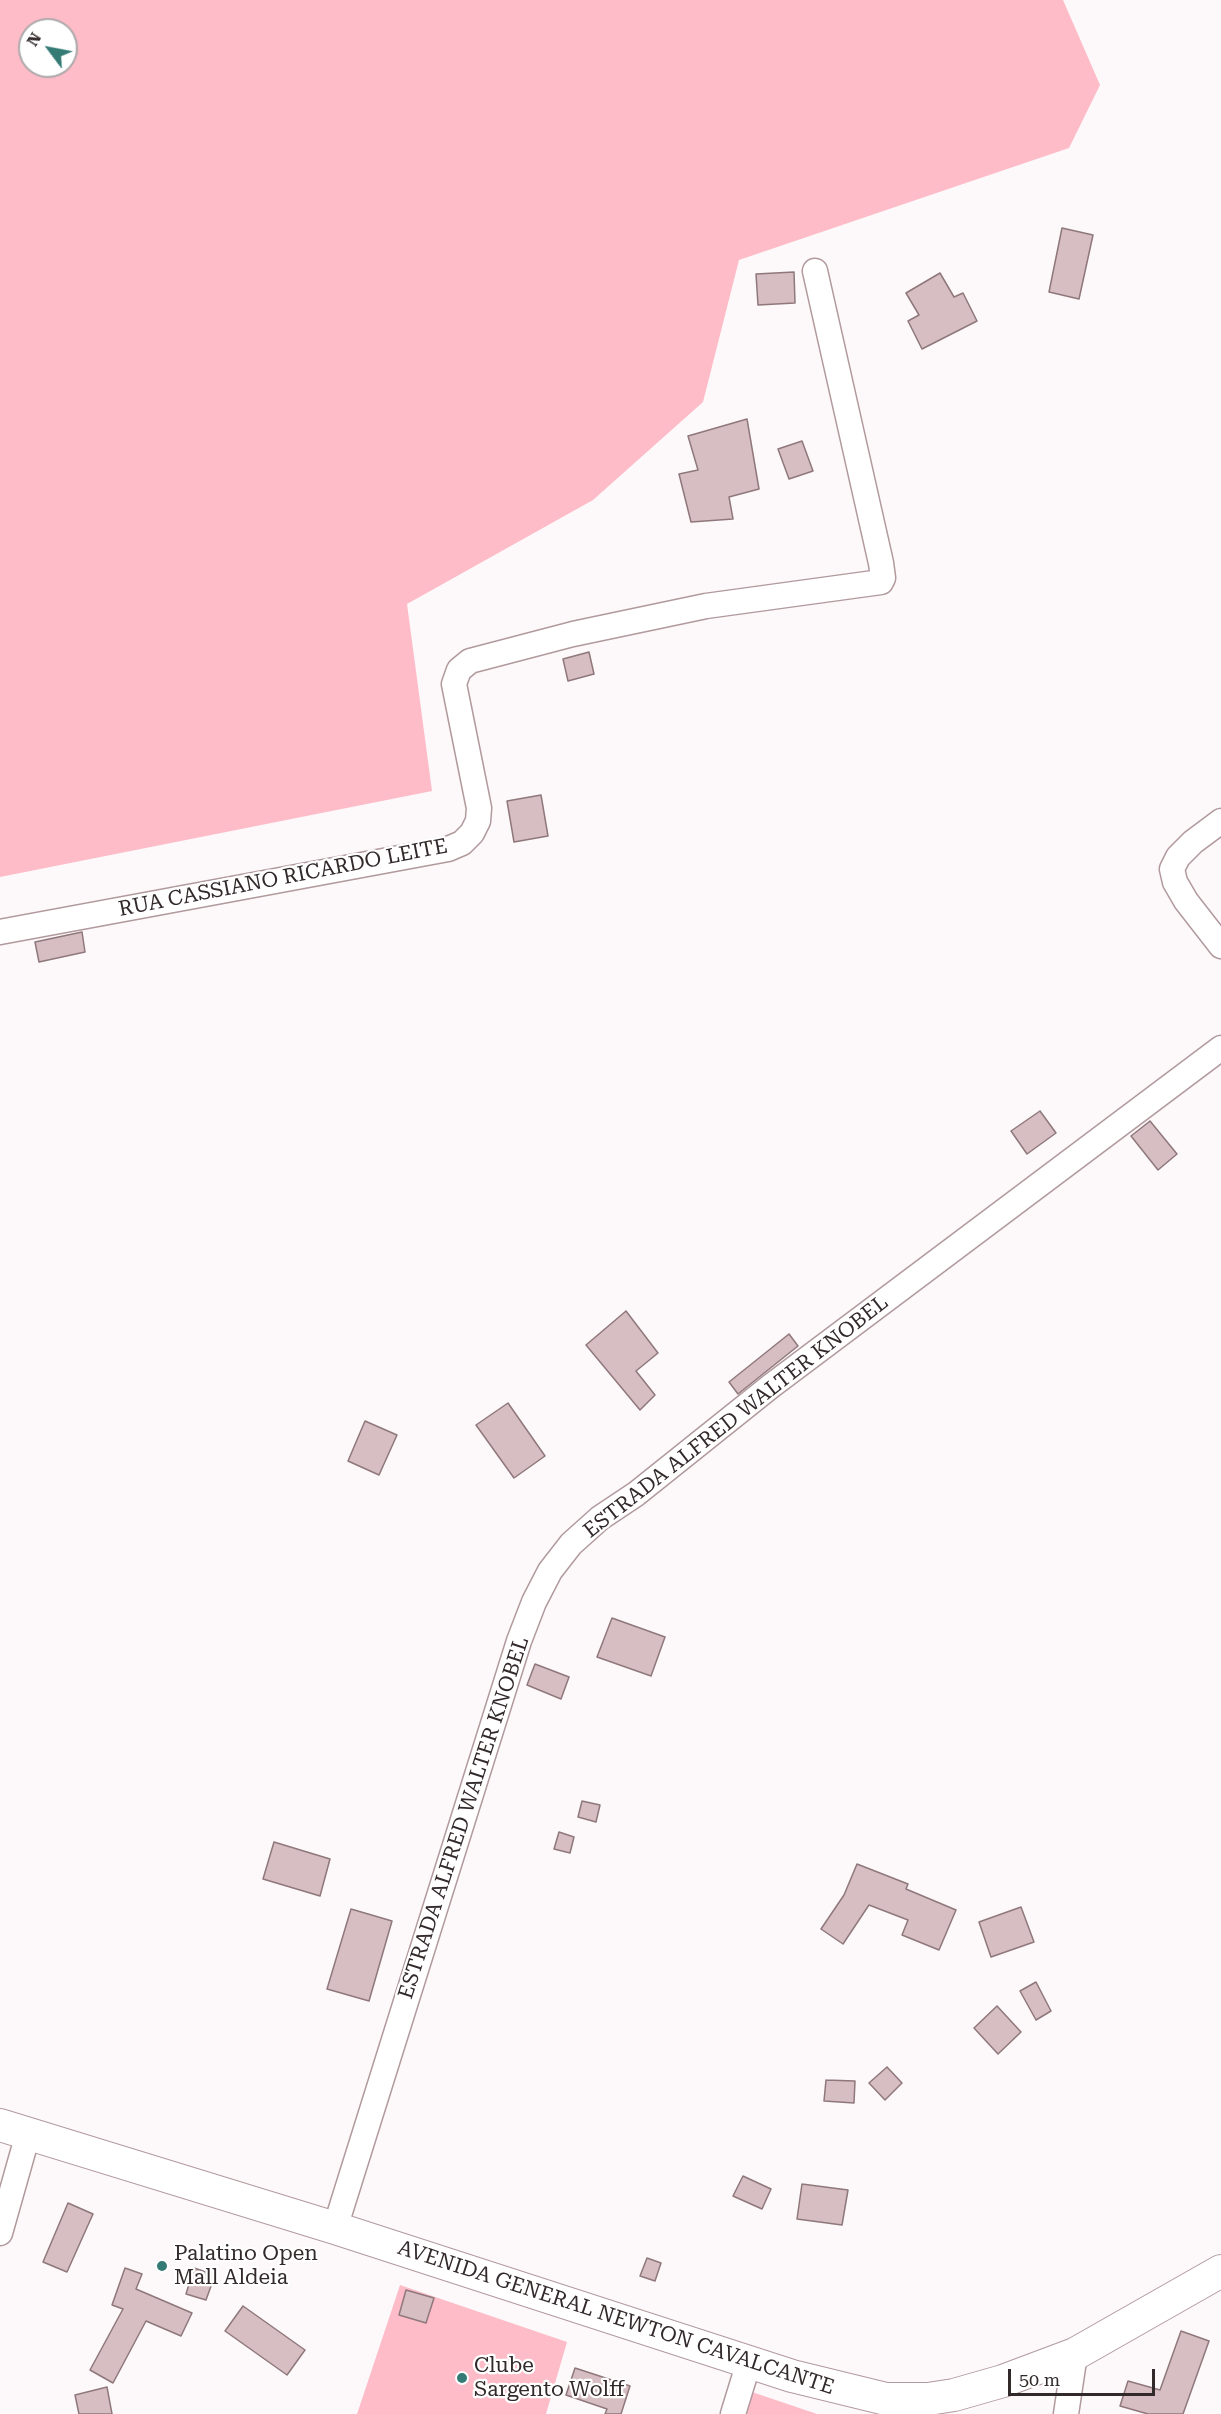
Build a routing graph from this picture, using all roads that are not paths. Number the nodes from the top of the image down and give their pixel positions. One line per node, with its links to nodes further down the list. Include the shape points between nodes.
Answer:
1 (815, 271): 3 (street, RUA CASSIANO RICARDO LEITE, via 881,562 881,582 706,606 470,661 459,670 454,684 478,814 472,833 462,843 447,849)
2 (1221, 821): 4 (street, via 1193,842 1173,869 1175,882 1186,901)
3 (0, 932)
4 (1221, 946)
5 (1221, 1048): 7 (street, ESTRADA ALFRED WALTER KNOBEL, via 600,1518 557,1562 534,1602 519,1641)
6 (14, 2129): 7 (main road, AVENIDA GENERAL NEWTON CAVALCANTE); 8 (street)
7 (335, 2228): 11 (main road, AVENIDA GENERAL NEWTON CAVALCANTE)
8 (0, 2233)
9 (1221, 2271): 10 (main road, AVENIDA GENERAL NEWTON CAVALCANTE)
10 (1075, 2354): 11 (main road, AVENIDA GENERAL NEWTON CAVALCANTE, via 1003,2381 928,2399 863,2395); 13 (street)
11 (749, 2362): 12 (street)
12 (734, 2414)
13 (1066, 2414)

